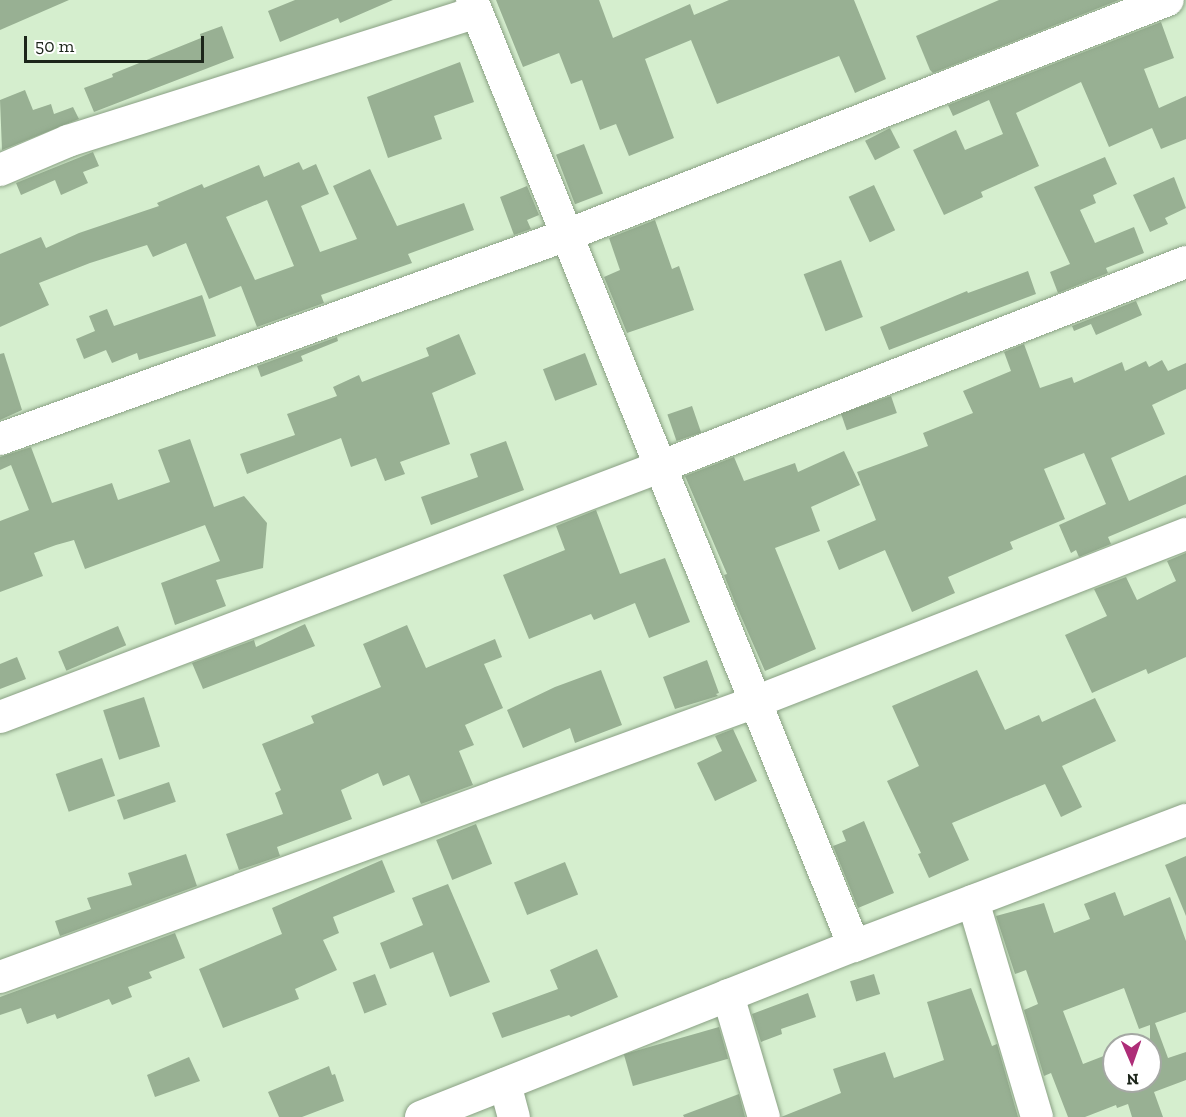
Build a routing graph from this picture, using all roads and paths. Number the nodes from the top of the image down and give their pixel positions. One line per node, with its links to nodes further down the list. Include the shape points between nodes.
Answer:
1 (1168, 0): 4 (street)
2 (474, 6): 3 (street, via 68,141); 4 (street)
3 (0, 170)
4 (567, 235): 6 (street); 7 (street)
5 (1186, 262): 7 (street)
6 (0, 439)
7 (662, 466): 9 (street); 10 (street)
8 (1186, 534): 9 (street)
9 (755, 702): 13 (street); 14 (street)
10 (0, 717)
11 (1186, 820): 12 (street)
12 (973, 901): 13 (street); 20 (street)
13 (854, 946): 15 (street)
14 (0, 977)
15 (728, 995): 16 (street); 19 (street)
16 (505, 1084): 17 (street); 18 (street)
17 (421, 1117)
18 (514, 1117)
19 (765, 1117)
20 (1037, 1117)

